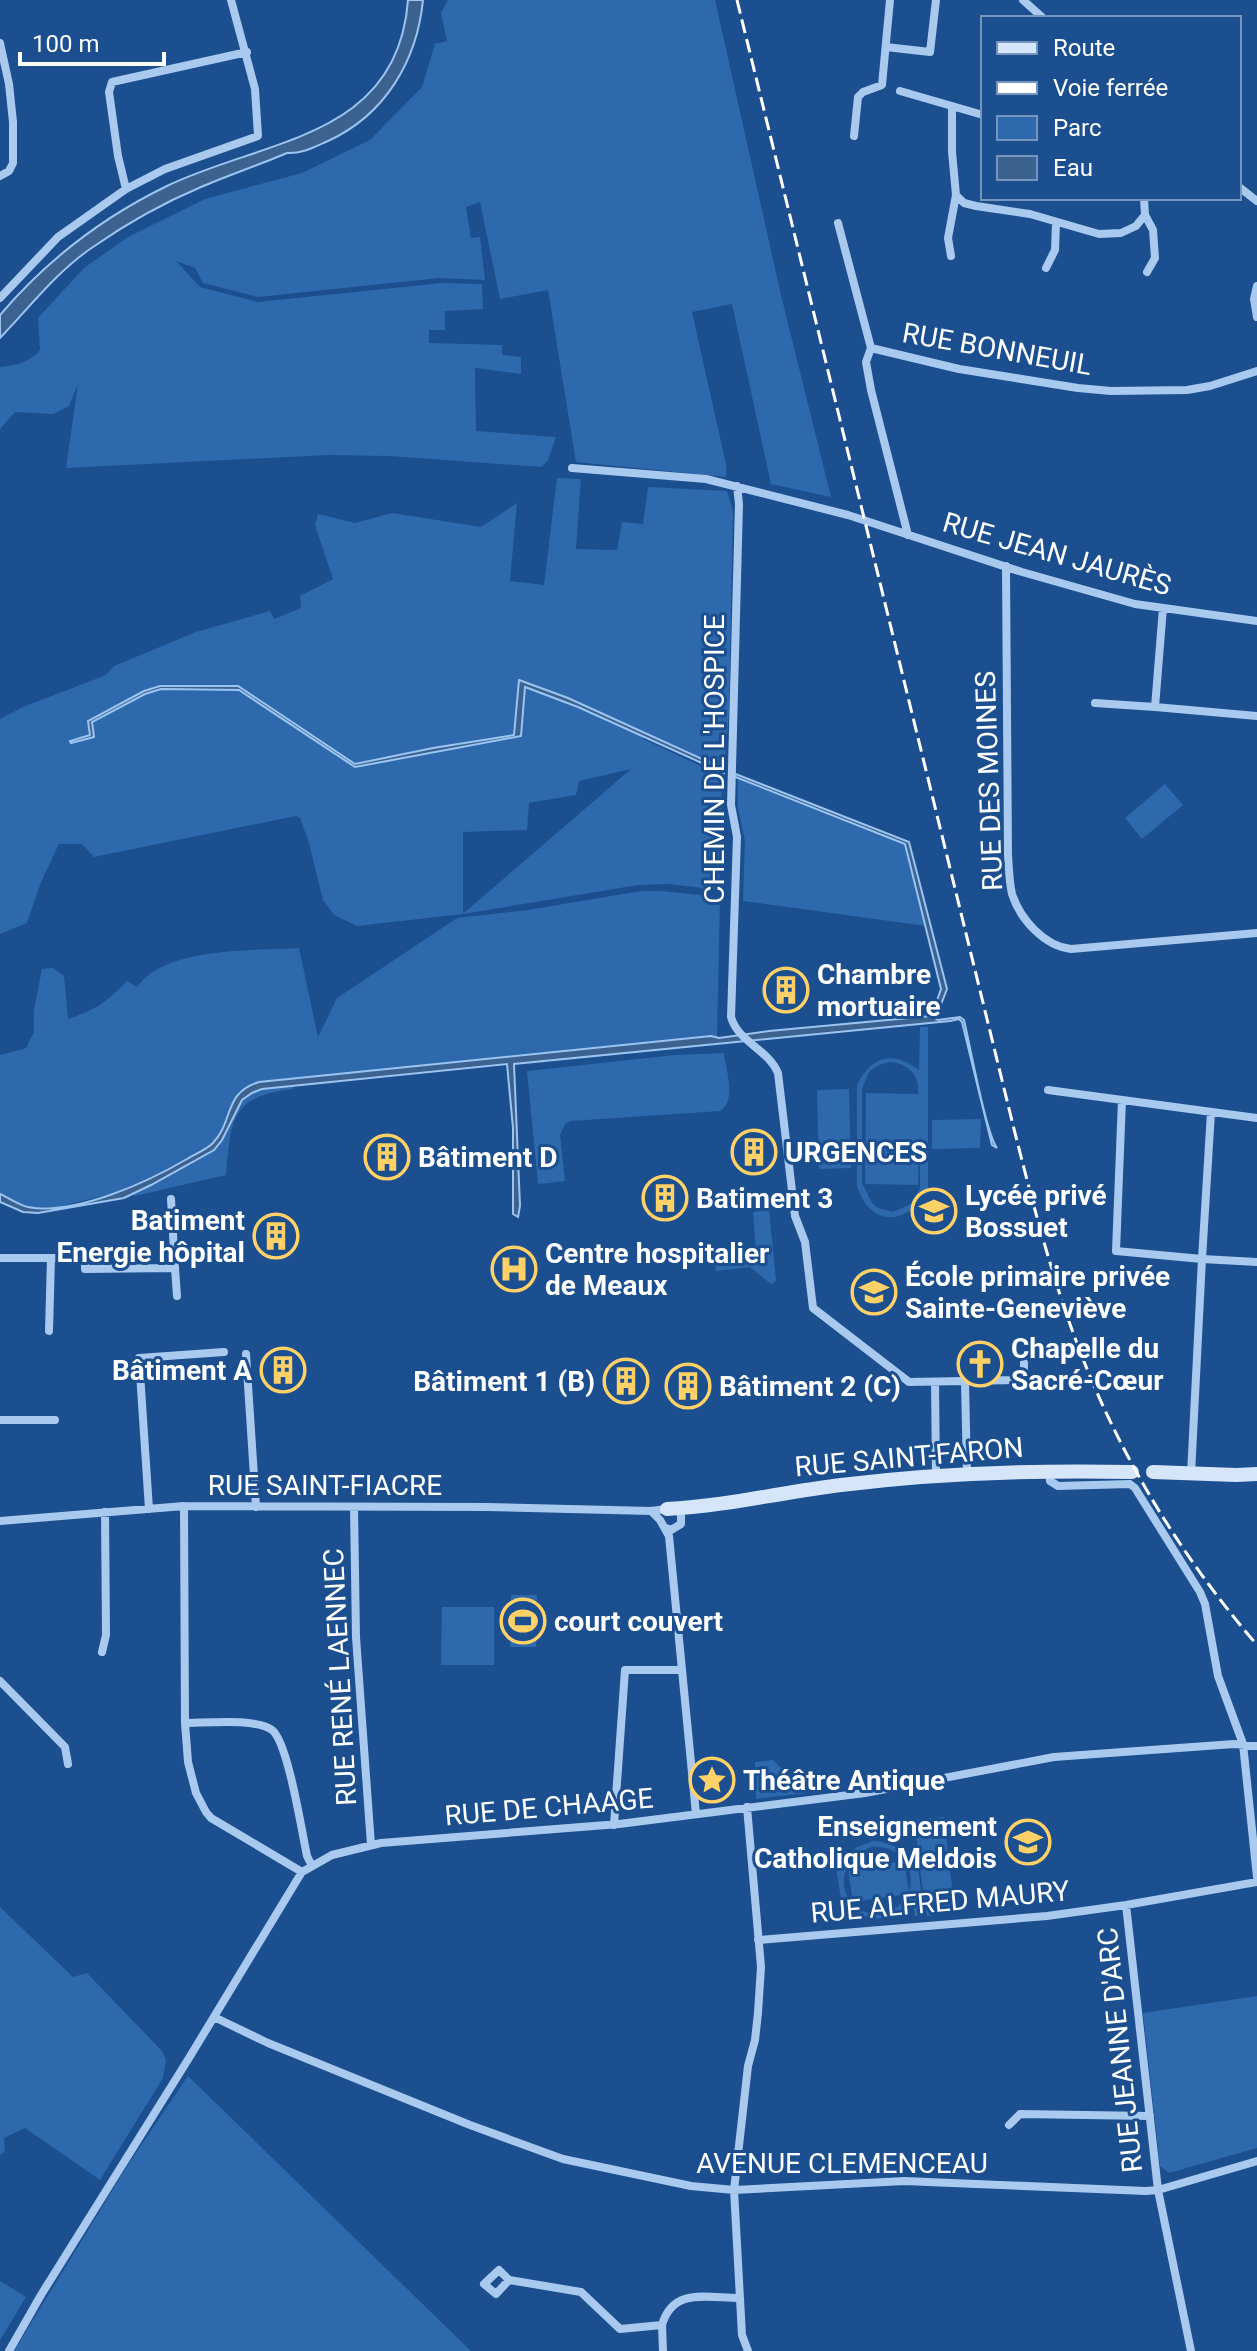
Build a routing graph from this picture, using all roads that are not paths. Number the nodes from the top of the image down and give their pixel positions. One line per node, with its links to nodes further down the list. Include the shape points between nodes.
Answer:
1 (231, 0): 8 (street)
2 (890, 0): 7 (street)
3 (936, 0): 7 (street, via 930,52)
4 (1023, 0): 5 (street)
5 (1041, 16)
6 (0, 43): 13 (street, via 12,103 13,163)
7 (886, 47): 12 (street, via 882,85 858,97)
8 (247, 52): 14 (street, via 258,136 165,169); 14 (street, via 112,82 114,131)
9 (900, 91): 10 (street)
10 (952, 106): 11 (street); 16 (street)
11 (981, 114)
12 (854, 136)
13 (0, 176)
14 (126, 189): 26 (street, via 58,237)
15 (1241, 189): 18 (street)
16 (956, 195): 20 (street, via 964,203); 22 (street, via 948,238)
17 (1144, 200): 19 (street)
18 (1257, 201)
19 (1145, 215): 20 (street, via 1121,233 1099,234); 24 (street, via 1153,230 1155,258)
20 (1056, 222): 23 (street, via 1055,250)
21 (838, 223): 28 (street)
22 (951, 256)
23 (1046, 268)
24 (1147, 272)
25 (1257, 286): 27 (street)
26 (0, 298)
27 (1257, 317)
28 (871, 348): 29 (street, RUE BONNEUIL, via 959,369 1111,391 1187,390); 32 (street, RUE BONNEUIL, via 866,362 871,390)
29 (1257, 371)
30 (572, 468): 31 (street, RUE JEAN JAURÈS)
31 (737, 486): 32 (street, RUE JEAN JAURÈS); 55 (street, CHEMIN DE L'HOSPICE, via 731,1017 778,1073 795,1216 805,1242 813,1308 909,1382)
32 (908, 535): 33 (street, RUE JEAN JAURÈS)
33 (1006, 566): 34 (street, RUE JEAN JAURÈS); 39 (street, RUE DES MOINES, via 1010,882 1017,907 1033,928 1055,945 1071,949)
34 (1163, 608): 35 (street, RUE JEAN JAURÈS); 37 (street)
35 (1257, 621)
36 (1095, 703): 37 (street)
37 (1155, 707): 38 (street)
38 (1257, 716)
39 (1257, 933)
40 (1048, 1090): 41 (street)
41 (1122, 1100): 42 (street); 47 (street, via 1116,1251)
42 (1211, 1112): 43 (street); 47 (street)
43 (1257, 1118)
44 (171, 1199): 49 (street)
45 (0, 1258): 46 (street)
46 (51, 1258): 49 (street, via 85,1258 85,1269); 51 (street)
47 (1202, 1259): 48 (street); 63 (street)
48 (1257, 1262)
49 (175, 1268): 50 (street)
50 (177, 1296)
51 (49, 1331)
52 (224, 1352): 69 (street, via 139,1358)
53 (246, 1354): 67 (street)
54 (1024, 1363): 56 (street, via 1020,1380)
55 (935, 1382): 56 (street); 65 (street)
56 (965, 1382): 62 (street)
57 (0, 1420): 58 (street)
58 (55, 1420)
59 (1049, 1471): 60 (street, RUE SAINT-FARON); 62 (street, RUE SAINT-FARON); 78 (street, via 1054,1485 1130,1484 1138,1491 1200,1592 1218,1676)
60 (1132, 1472)
61 (1153, 1472): 63 (street)
62 (967, 1474): 65 (street, RUE SAINT-FARON)
63 (1191, 1474): 64 (street)
64 (1257, 1474)
65 (936, 1476): 71 (street, RUE SAINT-FARON, via 842,1485)
66 (184, 1506): 67 (street, RUE SAINT-FIACRE); 69 (street, RUE SAINT-FIACRE); 77 (street)
67 (256, 1507): 68 (street, RUE SAINT-FIACRE)
68 (354, 1507): 71 (street, RUE SAINT-FIACRE, via 651,1511); 84 (street, RUE RENÉ LAENNEC, via 356,1637)
69 (149, 1509): 70 (street, RUE SAINT-FIACRE)
70 (105, 1512): 72 (street, RUE SAINT-FIACRE); 74 (street)
71 (673, 1516): 73 (street); 73 (street, RUE SAINT-FIACRE, via 671,1530 676,1529)
72 (0, 1521)
73 (669, 1543): 75 (street)
74 (102, 1652)
75 (682, 1670): 82 (street); 83 (street, via 625,1670)
76 (0, 1681): 80 (street, via 65,1747)
77 (185, 1723): 85 (street, via 257,1724 273,1730 283,1748); 86 (street, via 188,1762 206,1812)
78 (1243, 1744): 79 (street, RUE DE CHAAGE); 81 (street, RUE DE CHAAGE, via 1054,1757 865,1793); 87 (street)
79 (1257, 1746)
80 (68, 1764)
81 (747, 1807): 82 (street, RUE DE CHAAGE); 89 (street)
82 (696, 1814): 83 (street, RUE DE CHAAGE)
83 (614, 1825): 84 (street, RUE DE CHAAGE)
84 (371, 1845): 85 (street, RUE DE CHAAGE)
85 (312, 1866): 86 (street, RUE DE CHAAGE)
86 (302, 1872): 90 (street, RUE DE CHAAGE)
87 (1257, 1880): 88 (street, RUE ALFRED MAURY)
88 (1126, 1905): 89 (street, RUE ALFRED MAURY); 91 (street, RUE JEANNE D'ARC)
89 (758, 1940): 94 (street, via 761,1986)
90 (214, 2017): 94 (street, AVENUE CLEMENCEAU, via 563,2159); 99 (street, RUE DE CHAAGE)
91 (1150, 2116): 92 (street, via 1020,2114); 95 (street, RUE JEANNE D'ARC)
92 (1009, 2125)
93 (1257, 2161): 95 (street, AVENUE CLEMENCEAU)
94 (734, 2190): 95 (street, AVENUE CLEMENCEAU, via 904,2181); 97 (street)
95 (1158, 2190): 102 (street, RUE JEANNE D'ARC)
96 (509, 2280): 98 (street, via 581,2292 620,2329)
97 (740, 2298): 98 (street, via 676,2302 666,2310); 101 (street)
98 (662, 2325): 100 (street)
99 (9, 2351)
100 (663, 2351)
101 (748, 2351)
102 (1191, 2351)

